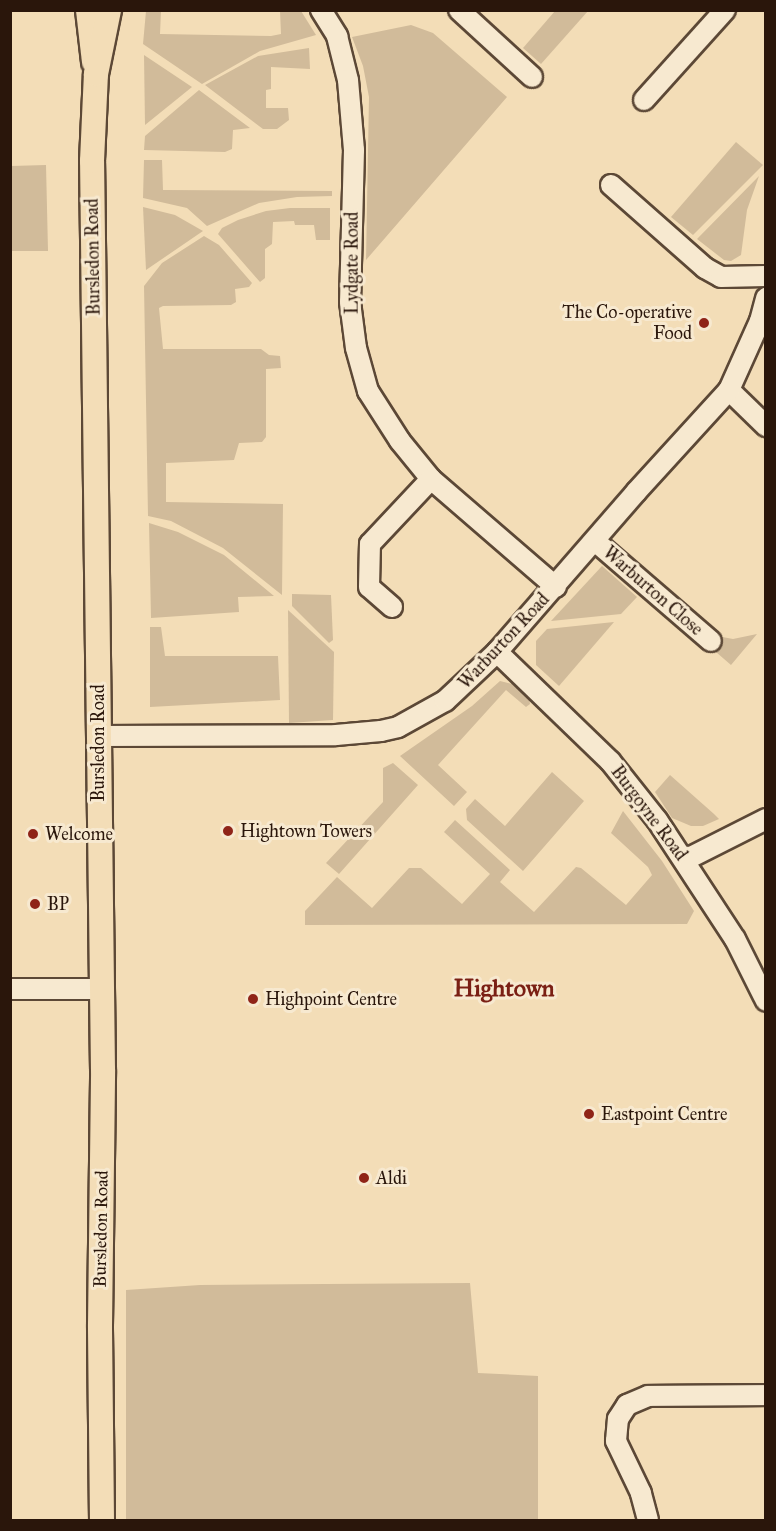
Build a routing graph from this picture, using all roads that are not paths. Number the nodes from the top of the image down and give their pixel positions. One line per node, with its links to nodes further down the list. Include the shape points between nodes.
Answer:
1 (88, 10): 6 (main road, Bursledon Road)
2 (109, 10): 6 (main road, Bursledon Road)
3 (459, 10): 7 (street)
4 (725, 10): 8 (street)
5 (325, 12): 14 (street, Lydgate Road, via 342,52 352,121 350,302 356,348 368,391 400,441)
6 (96, 74): 20 (main road, Bursledon Road, via 92,161)
7 (532, 77)
8 (644, 100)
9 (611, 185): 10 (street, via 705,268 721,277)
10 (765, 276)
11 (765, 298): 12 (street, Warburton Road, via 760,321)
12 (729, 390): 13 (street); 15 (street, Warburton Road)
13 (765, 426)
14 (431, 479): 16 (street, Lydgate Road); 17 (street, via 370,544 369,587)
15 (595, 541): 16 (street, Warburton Road); 18 (street, Warburton Close)
16 (555, 587): 19 (street, Warburton Road)
17 (392, 607)
18 (711, 641)
19 (497, 652): 20 (street, Warburton Road, via 445,701 398,727 381,731 336,735); 22 (street, Burgoyne Road, via 610,761)
20 (99, 736): 24 (main road, Bursledon Road)
21 (765, 819): 22 (street)
22 (685, 860): 25 (street, Burgoyne Road, via 735,939)
23 (10, 989): 24 (street)
24 (102, 989): 27 (main road, Bursledon Road)
25 (765, 1000)
26 (765, 1395): 28 (street, via 648,1396 627,1405 618,1419 616,1441 641,1493)
27 (102, 1521)
28 (648, 1521)

